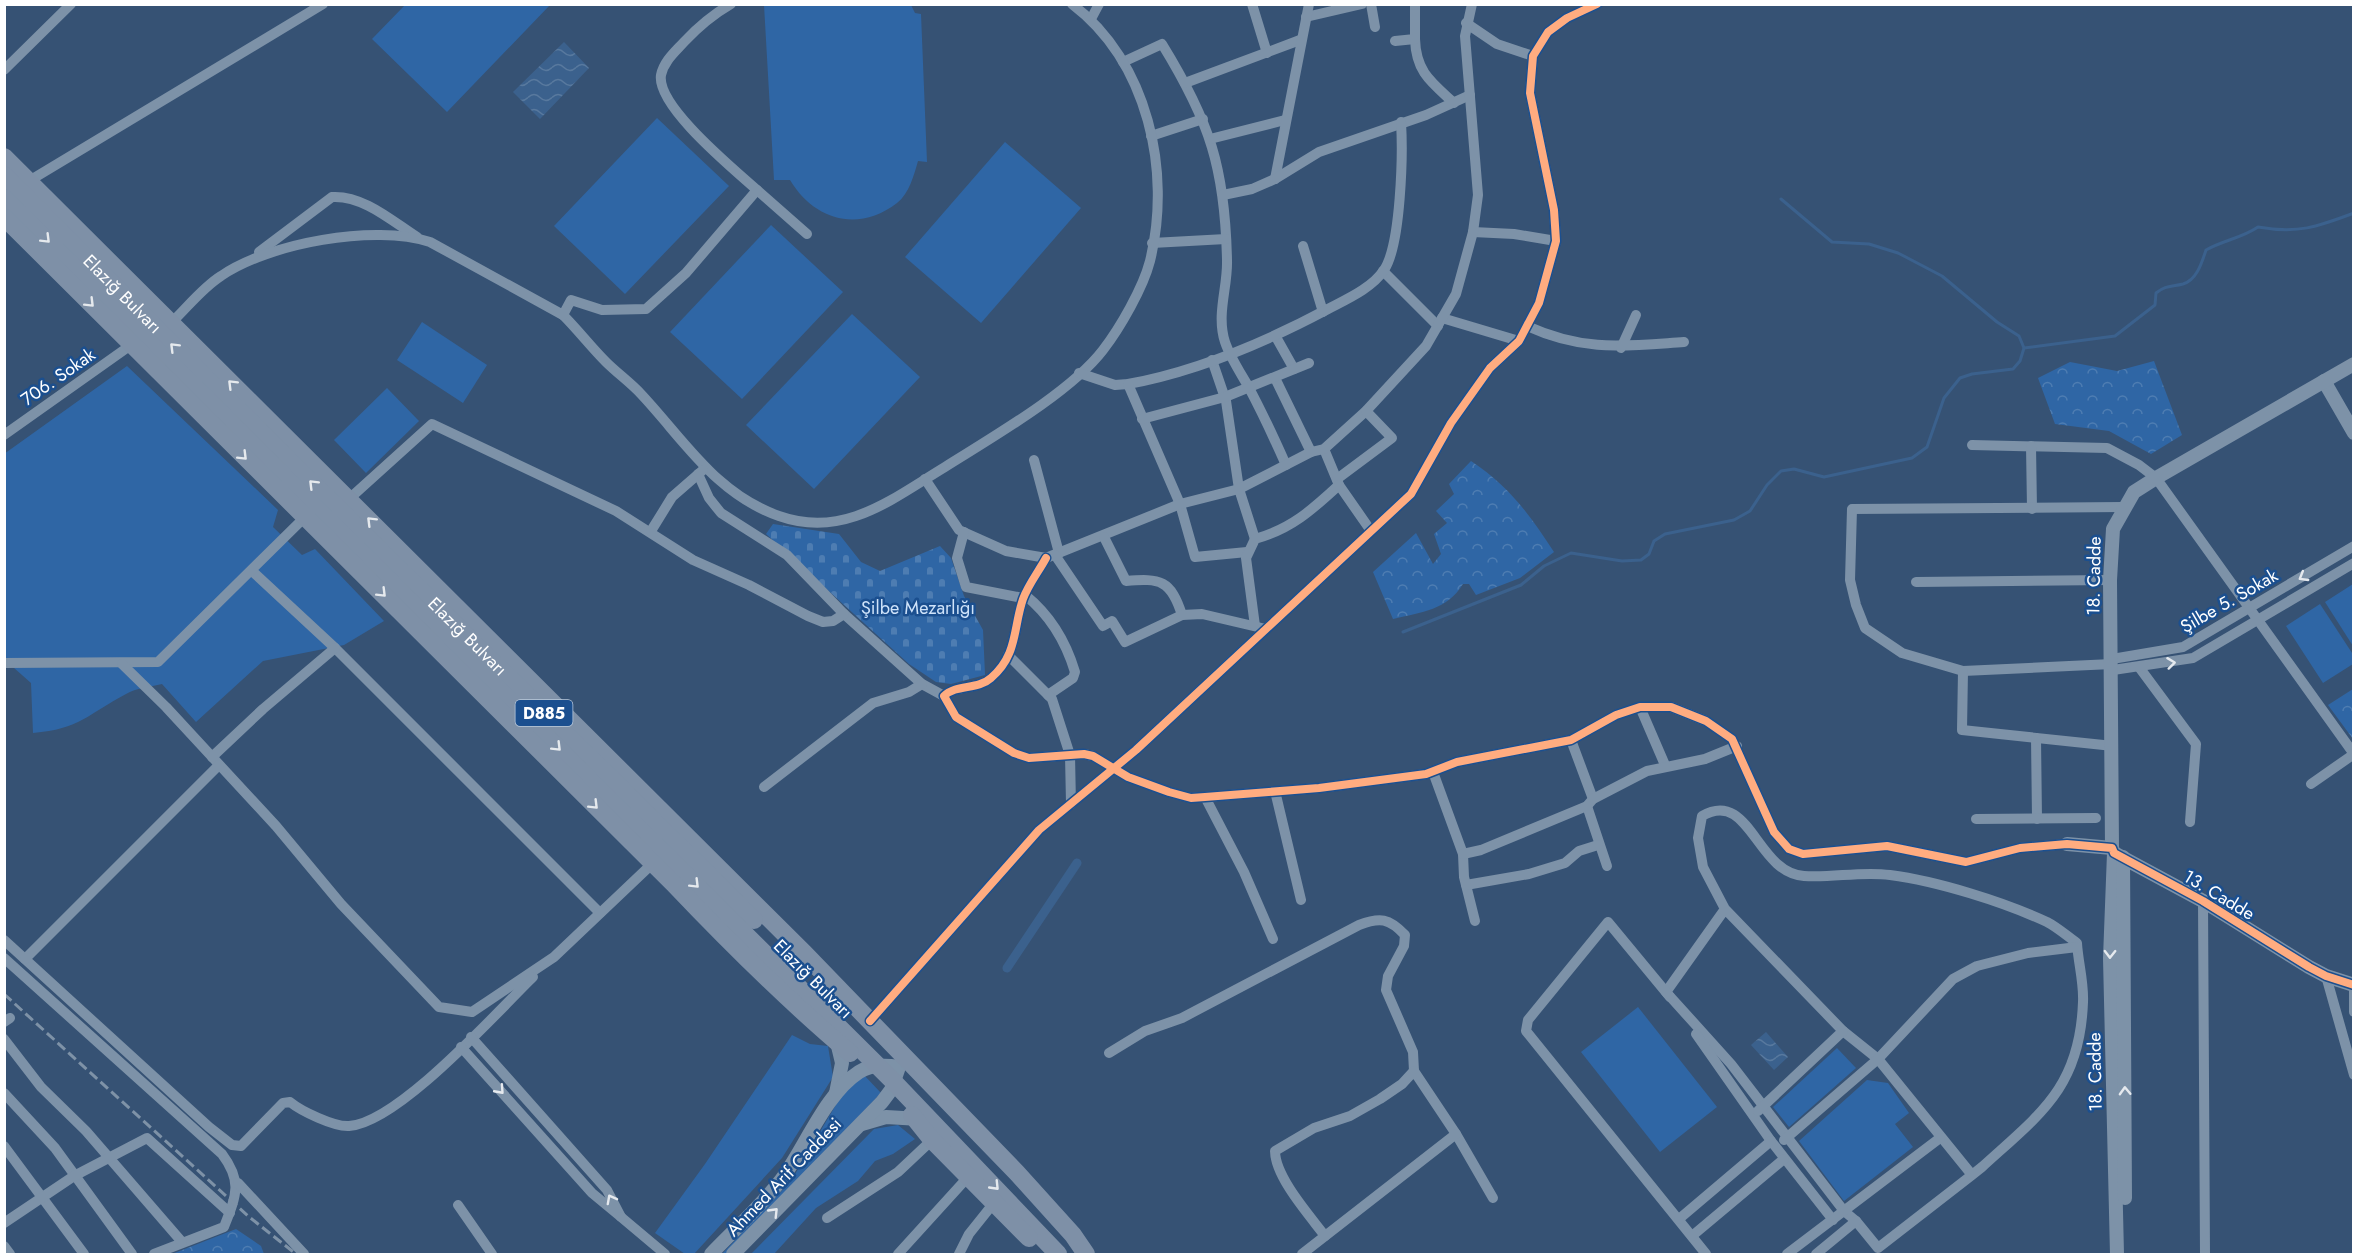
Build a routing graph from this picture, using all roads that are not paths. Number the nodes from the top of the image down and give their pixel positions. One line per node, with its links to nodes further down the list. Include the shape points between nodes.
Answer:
1 (71, 4): 23 (street)
2 (323, 4): 35 (street)
3 (731, 4): 36 (street, via 700,25 668,59 661,77 667,99)
4 (1072, 4): 14 (street)
5 (1099, 4): 14 (street)
6 (1252, 4): 20 (street)
7 (1309, 4): 13 (street)
8 (1362, 4): 13 (street)
9 (1371, 4): 16 (street)
10 (1415, 4): 17 (street)
11 (1472, 4): 15 (street)
12 (1597, 4): 21 (street, via 1548,32)
13 (1306, 17): 18 (street)
14 (1091, 19): 22 (street)
15 (1466, 23): 21 (street, via 1497,44); 25 (street)
16 (1375, 27)
17 (1415, 39): 19 (street); 26 (street, via 1418,65)
18 (1300, 40): 20 (street); 28 (street)
19 (1395, 41)
20 (1267, 53): 24 (street)
21 (1533, 56): 44 (street, via 1530,93 1554,210)
22 (1123, 62): 24 (street, via 1162,44); 30 (street, via 1134,81)
23 (4, 70)
24 (1185, 83): 27 (street)
25 (1470, 95): 26 (street); 40 (street, via 1478,195)
26 (1454, 103): 29 (street)
27 (1203, 119): 30 (street); 31 (street)
28 (1285, 120): 31 (street); 34 (street)
29 (1401, 122): 34 (street, via 1319,152); 48 (street, via 1403,163 1394,237)
30 (1151, 136): 45 (street, via 1157,168)
31 (1210, 139): 37 (street)
32 (4, 157): 35 (highway)
33 (4, 175): 143 (highway, Elazığ Bulvarı / D885, one-way to 33)
34 (1275, 179): 37 (street)
35 (29, 182): 53 (highway)
36 (756, 190): 41 (street); 50 (street, via 686,273 646,309 602,310 571,300)
37 (1223, 195): 43 (street)
38 (4, 198): 172 (highway, Elazığ Bulvarı / D885, one-way to 172)
39 (4, 217): 58 (highway, one-way to 58)
40 (1473, 232): 44 (street); 52 (street, via 1456,294)
41 (807, 234)
42 (417, 237): 47 (street, via 324,240); 47 (street, via 372,209 343,196 332,197); 50 (street)
43 (1226, 239): 45 (street); 60 (street, via 1227,271 1221,311 1224,340)
44 (1556, 241): 54 (street, via 1539,303)
45 (1152, 243): 65 (street, via 1149,262 1130,306 1103,351)
46 (1303, 246): 49 (street)
47 (249, 259): 53 (street, via 219,277)
48 (1383, 271): 49 (street, via 1350,298); 52 (street)
49 (1323, 312): 55 (street)
50 (563, 315): 81 (street, via 641,393)
51 (1636, 315): 59 (street)
52 (1440, 322): 56 (street); 71 (street, via 1426,346)
53 (171, 323): 86 (highway, one-way to 53)
54 (1527, 326): 56 (street); 59 (street, via 1553,338)
55 (1276, 337): 60 (street); 64 (street)
56 (1518, 341): 92 (street, via 1490,368 1451,423 1412,494)
57 (1684, 342): 59 (street)
58 (131, 345): 74 (street, 706. Sokak); 90 (highway, one-way to 90)
59 (1621, 348)
60 (1230, 354): 61 (street); 69 (street)
61 (1212, 360): 68 (street); 70 (street)
62 (1309, 363): 64 (street)
63 (2354, 364): 67 (street, 18. Cadde)
64 (1294, 369): 66 (street)
65 (1079, 373): 68 (street, via 1115,385); 82 (street, via 1062,389)
66 (1275, 378): 69 (street); 78 (street)
67 (2324, 381): 73 (street); 83 (street, 18. Cadde)
68 (1128, 384): 72 (street)
69 (1249, 388): 70 (street); 80 (street)
70 (1225, 397): 72 (street); 85 (street)
71 (1366, 411): 77 (street); 84 (street, via 1392,438)
72 (1142, 419): 87 (street)
73 (2354, 433)
74 (4, 435)
75 (1972, 445): 76 (street)
76 (2031, 446): 83 (street, via 2107,448); 89 (street)
77 (1324, 449): 78 (street); 84 (street)
78 (1311, 452): 80 (street)
79 (1034, 460): 98 (street)
80 (1286, 465): 85 (street)
81 (701, 471): 82 (street, via 749,504 781,517 820,525 846,521 879,507); 91 (street, via 672,497); 105 (street, via 709,498 721,513 788,555)
82 (925, 478): 93 (street)
83 (2156, 478): 88 (street, 18. Cadde, via 2134,492); 104 (street)
84 (1338, 482): 92 (street); 95 (street, via 1306,514 1278,533)
85 (1239, 489): 87 (street); 95 (street)
86 (349, 499): 91 (street, via 432,424); 133 (highway, one-way to 86)
87 (1180, 504): 94 (street); 97 (street, via 1195,557)
88 (2123, 507): 89 (street); 101 (street, 18. Cadde, via 2113,529)
89 (2031, 509): 115 (street, via 1852,509 1850,580 1865,628 1902,653)
90 (305, 517): 100 (street); 146 (highway, one-way to 146)
91 (651, 531): 105 (street, via 693,560 808,616 824,622)
92 (1371, 531): 108 (street)
93 (964, 532): 98 (street, via 1006,551); 103 (street, via 957,558 966,586)
94 (1104, 537): 98 (street); 106 (street, via 1126,581 1152,579 1164,584 1172,589)
95 (1255, 539): 97 (street)
96 (2354, 546): 104 (street, Şilbe 5. Sokak, one-way to 104)
97 (1247, 552): 108 (street)
98 (1053, 555): 103 (street); 106 (street, via 1102,626 1112,621 1125,642)
99 (2354, 563): 107 (street, Şilbe 5. Sokak)
100 (252, 571): 109 (street); 112 (street, via 158,662)
101 (2110, 580): 102 (street); 113 (street, 18. Cadde)
102 (1916, 582)
103 (1024, 596): 110 (street, via 1014,646); 117 (street, via 1038,605 1066,645 1075,672 1073,678)
104 (2249, 609): 107 (street); 113 (street, Şilbe 5. Sokak, via 2183,647)
105 (844, 614): 116 (street)
106 (1182, 615): 108 (street, via 1202,614)
107 (2258, 620): 114 (street, Şilbe 5. Sokak, one-way to 107, via 2193,658); 124 (street)
108 (1261, 628): 128 (street)
109 (335, 648): 126 (street, via 263,709); 152 (street)
110 (1008, 654): 117 (street); 118 (street, via 991,679)
111 (4, 663): 112 (street)
112 (122, 664): 126 (street)
113 (2112, 664): 114 (street, Şilbe 5. Sokak); 115 (street); 123 (street, 18. Cadde)
114 (2139, 667): 140 (street, via 2196,744)
115 (1963, 671): 120 (street, via 1962,730)
116 (921, 684): 118 (street); 131 (street, via 909,692 873,703)
117 (1048, 695): 125 (street)
118 (944, 696): 125 (street, via 956,717 1014,753 1029,758)
119 (1640, 707): 121 (street, via 1616,715); 122 (street, via 1671,706 1685,711 1721,730); 127 (street)
120 (2036, 738): 123 (street); 139 (street)
121 (1571, 740): 129 (street, via 1457,762); 135 (street)
122 (1737, 746): 127 (street, via 1705,759); 141 (street, via 1774,832 1789,849 1803,854 1887,846 1966,862 2020,848)
123 (2113, 746): 144 (street, 18. Cadde)
124 (2354, 754): 130 (street)
125 (1070, 755): 128 (street, via 1093,756); 136 (street)
126 (216, 761): 157 (street, via 341,904 439,1007 472,1012); 159 (street)
127 (1665, 765): 135 (street)
128 (1115, 768): 134 (street, via 1169,792); 136 (street)
129 (1433, 772): 132 (street); 145 (street)
130 (2311, 784)
131 (764, 787)
132 (1275, 791): 134 (street); 149 (street)
133 (648, 797): 143 (highway); 164 (highway)
134 (1204, 797): 154 (street, via 1244,872)
135 (1590, 802): 142 (street); 145 (street)
136 (1071, 804): 164 (street, via 1039,830)
137 (2096, 818): 139 (street)
138 (1976, 819): 139 (street)
139 (2037, 819)
140 (2190, 822)
141 (2067, 844): 144 (street, 13. Cadde)
142 (1598, 845): 147 (street); 148 (street, via 1538,872)
143 (685, 852): 175 (highway, Elazığ Bulvarı / D885)
144 (2116, 853): 150 (street, 13. Cadde); 230 (street, 18. Cadde, one-way to 230, via 2110,958); 231 (street, 18. Cadde, one-way to 144)
145 (1463, 854): 148 (street)
146 (653, 863): 152 (street); 168 (highway, via 789,1002)
147 (1607, 866)
148 (1466, 885): 153 (street)
149 (1301, 900)
150 (2203, 901): 160 (street, 13. Cadde); 232 (street)
151 (1725, 909): 156 (street, via 1703,867 1698,838 1702,816 1714,809 1730,810 1743,820 1766,853 1784,870 1802,876 1890,875 1949,887 2048,922 2077,942); 162 (street); 165 (street)
152 (600, 913): 157 (street)
153 (1475, 921)
154 (1273, 939)
155 (4, 940): 159 (street)
156 (2077, 946): 171 (street, via 1977,966 1953,979); 190 (street, via 2083,1002 2072,1068 2048,1107)
157 (554, 957): 166 (street)
158 (4, 958): 193 (street, via 222,1154)
159 (25, 959): 169 (street, via 232,1145 247,1142 283,1103 290,1102 301,1111 348,1126 379,1116 410,1096)
160 (2326, 976): 161 (street, 13. Cadde); 174 (street)
161 (2354, 987): 163 (street)
162 (1666, 992): 178 (street, via 1731,1064); 179 (street); 202 (street, via 1608,922 1528,1020 1526,1031)
163 (2354, 1012)
164 (870, 1021): 226 (highway, via 1017,1173)
165 (1843, 1031): 171 (street); 178 (street)
166 (471, 1037): 169 (street); 200 (street, one-way to 166, via 607,1190)
167 (4, 1039): 188 (street, via 41,1087)
168 (837, 1042): 172 (highway); 177 (street, Ahmed Arif Caddesi, via 842,1063)
169 (461, 1047): 200 (street, one-way to 200, via 592,1193)
170 (1109, 1053): 173 (street, via 1145,1031 1182,1018 1359,925 1384,918 1404,935 1404,946 1388,976 1386,990 1413,1052)
171 (1878, 1059): 183 (street); 184 (street)
172 (873, 1067): 175 (highway, Elazığ Bulvarı / D885); 177 (street, Ahmed Arif Caddesi, via 846,1083)
173 (1414, 1071): 182 (street); 206 (street, via 1380,1099 1350,1116 1314,1128 1275,1151 1287,1184)
174 (2354, 1076)
175 (894, 1079): 180 (highway, Elazığ Bulvarı / D885); 181 (street, Ahmed Arif Caddesi); 225 (highway, Elazığ Bulvarı / D885, via 973,1139)
176 (4, 1093): 191 (street, via 55,1148)
177 (835, 1097): 219 (street, Ahmed Arif Caddesi, via 779,1182)
178 (1762, 1106): 179 (street); 183 (street)
179 (1753, 1115): 186 (street)
180 (922, 1119): 181 (street, Ahmed Arif Caddesi, via 886,1117); 185 (highway); 224 (highway, Elazığ Bulvarı / D885, one-way to 224)
181 (860, 1125): 220 (street, Ahmed Arif Caddesi, one-way to 181)
182 (1456, 1134): 195 (street); 206 (street)
183 (1788, 1136): 186 (street); 198 (street)
184 (1940, 1138): 190 (street); 198 (street)
185 (932, 1140): 192 (highway); 201 (street, via 898,1172)
186 (1774, 1143): 189 (street); 202 (street)
187 (4, 1146): 194 (street)
188 (110, 1159): 191 (street); 199 (street, via 147,1138); 209 (street)
189 (1784, 1159): 203 (street); 207 (street)
190 (1972, 1175): 204 (street, via 1878,1248)
191 (74, 1176): 194 (street); 214 (street)
192 (968, 1177): 196 (highway); 221 (street)
193 (238, 1183): 199 (street); 216 (street)
194 (40, 1198): 205 (street); 213 (street)
195 (1493, 1198)
196 (993, 1204): 222 (street); 223 (highway)
197 (458, 1205): 217 (street)
198 (1844, 1211): 203 (street); 204 (street)
199 (230, 1213): 209 (street, via 224,1227)
200 (621, 1216): 218 (street)
201 (827, 1218)
202 (1679, 1219): 207 (street)
203 (1833, 1220): 208 (street)
204 (1856, 1221): 211 (street)
205 (4, 1222)
206 (1325, 1236): 227 (street)
207 (1692, 1236): 228 (street)
208 (1810, 1237): 211 (street); 229 (street)
209 (182, 1242): 215 (street)
210 (4, 1246): 212 (street)
211 (1819, 1252)
212 (10, 1254)
213 (84, 1254)
214 (132, 1254)
215 (154, 1254)
216 (304, 1254)
217 (492, 1254)
218 (665, 1254)
219 (711, 1254)
220 (733, 1254)
221 (898, 1254)
222 (959, 1254)
223 (1045, 1254)
224 (1058, 1254)
225 (1080, 1254)
226 (1086, 1254)
227 (1302, 1254)
228 (1706, 1254)
229 (1787, 1254)
230 (2117, 1254)
231 (2126, 1254)
232 (2205, 1254)

